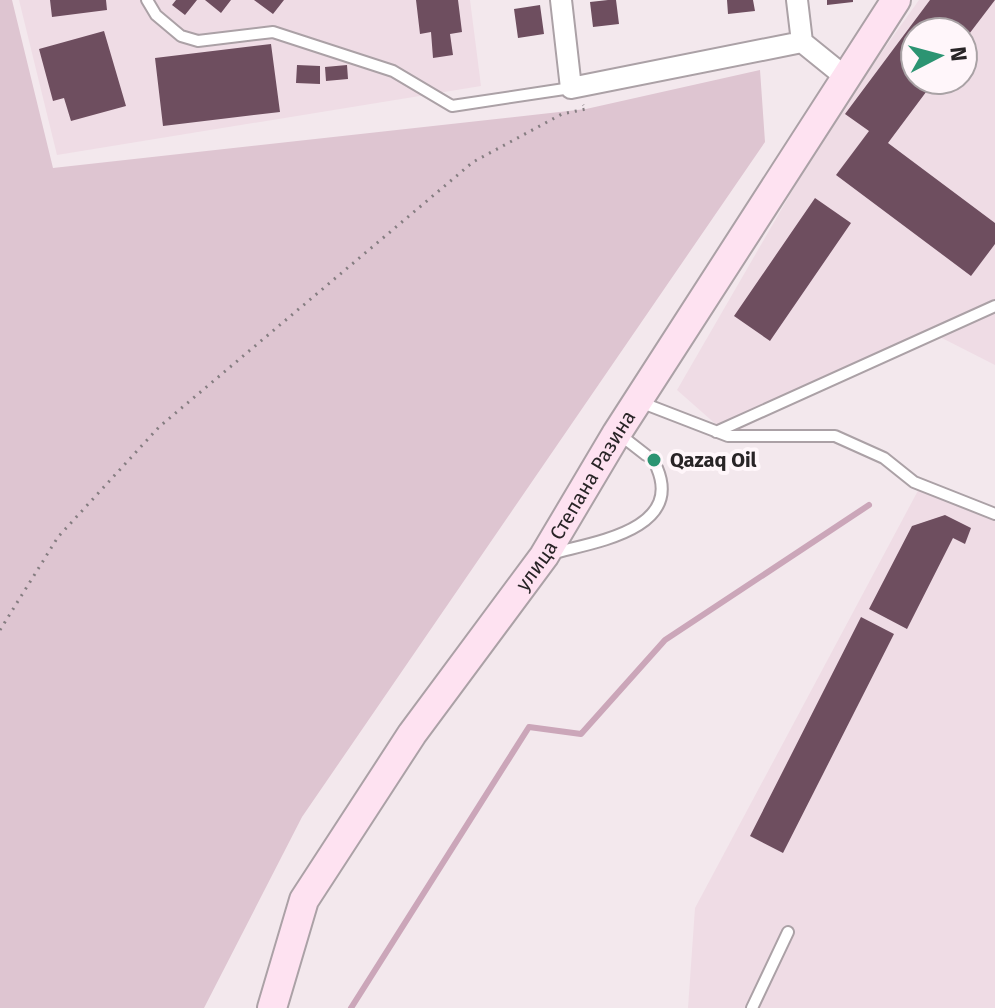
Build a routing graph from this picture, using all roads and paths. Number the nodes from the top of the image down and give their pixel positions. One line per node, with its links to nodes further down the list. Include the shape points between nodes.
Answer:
1 (147, 0): 7 (lane, via 181,36 198,41 273,32 393,71 452,106)
2 (561, 0): 7 (street)
3 (797, 0): 5 (street)
4 (896, 0): 6 (main road, улица Степана Разина)
5 (802, 42): 6 (street); 7 (street)
6 (844, 76): 9 (main road, улица Степана Разина)
7 (571, 88): 16 (path, via 586,109 562,114 473,162 159,427 58,537)
8 (995, 306): 10 (lane)
9 (638, 401): 10 (lane); 11 (main road, улица Степана Разина)
10 (716, 432): 14 (lane, via 835,436 884,458 914,482)
11 (617, 433): 12 (lane); 15 (main road, улица Степана Разина)
12 (646, 455)
13 (657, 468): 15 (lane, via 663,481 649,519 634,530)
14 (995, 514)
15 (544, 556): 18 (main road, улица Степана Разина, via 412,734 304,900)
16 (0, 630)
17 (788, 932): 19 (lane)
18 (272, 1008)
19 (752, 1008)

